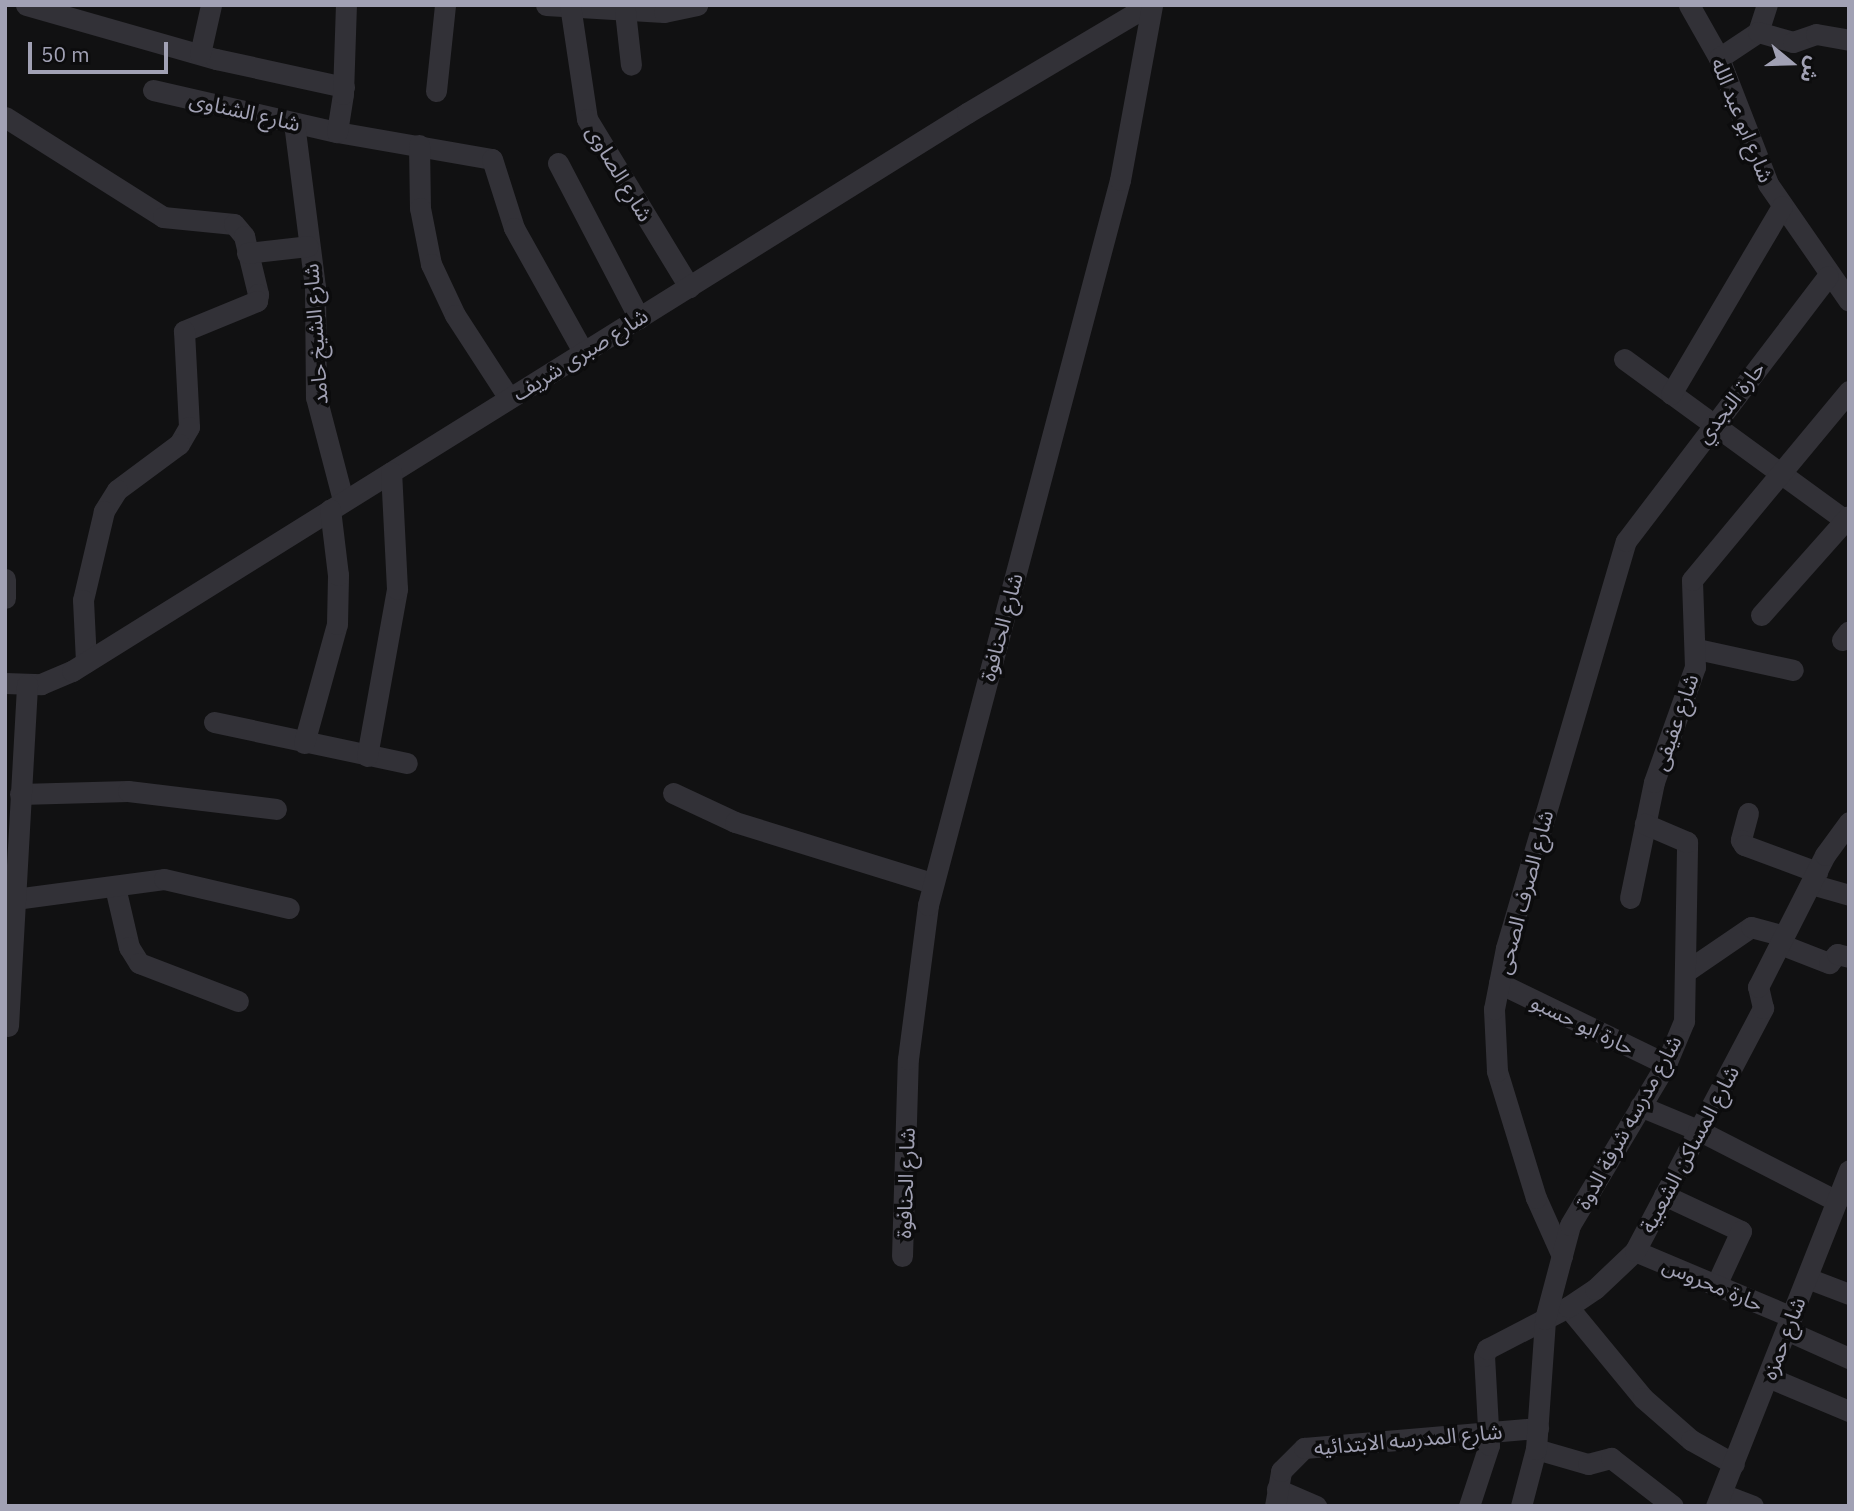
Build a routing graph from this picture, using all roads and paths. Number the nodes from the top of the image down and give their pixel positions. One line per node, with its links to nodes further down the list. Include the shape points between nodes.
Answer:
1 (26, 5): 15 (street)
2 (211, 5): 15 (street)
3 (346, 5): 18 (street)
4 (445, 5): 20 (street)
5 (546, 5): 10 (street)
6 (697, 5): 11 (street)
7 (1151, 5): 30 (street, شارع صبرى شريف); 64 (street, شارع الحنافوة, via 1117,192)
8 (1689, 5): 16 (street, شارع ابو عبد الله)
9 (1767, 5): 13 (street)
10 (570, 7): 12 (street); 30 (street, شارع الصاوى, via 587,119)
11 (650, 8): 12 (street)
12 (625, 11): 17 (street)
13 (1758, 33): 14 (street, via 1793,42 1816,34); 16 (street)
14 (1849, 40)
15 (200, 54): 18 (street)
16 (1718, 58): 26 (street, شارع ابو عبد الله, via 1745,134)
17 (631, 65)
18 (344, 87): 23 (street)
19 (153, 90): 22 (street, شارع الشناوى)
20 (436, 92)
21 (5, 117): 28 (street, via 154,212 173,219 234,224 244,236)
22 (294, 123): 23 (street, شارع الشناوى); 27 (street, شارع الشيخ حامد)
23 (337, 132): 24 (street, شارع الشناوى)
24 (419, 145): 33 (street, شارع الشناوى, via 488,157 496,164 514,228); 37 (street, via 420,208 431,264 455,315)
25 (558, 163): 32 (street)
26 (1783, 206): 29 (street, شارع ابو عبد الله); 36 (street)
27 (309, 246): 28 (street); 41 (street, شارع الشيخ حامد, via 316,302 316,397)
28 (247, 253): 48 (street, via 257,301 191,326 183,334 189,427 179,444 117,490 104,511 86,578)
29 (1828, 276): 31 (street, شارع ابو عبد الله); 38 (street, حارة النجدي)
30 (689, 287): 32 (street, شارع صبرى شريف)
31 (1849, 302)
32 (639, 318): 33 (street, شارع صبرى شريف)
33 (584, 353): 37 (street, شارع صبرى شريف)
34 (1624, 359): 36 (street)
35 (1849, 391): 40 (street, شارع عفيفى)
36 (1671, 394): 38 (street)
37 (509, 398): 39 (street, شارع صبرى شريف)
38 (1712, 425): 40 (street); 43 (street, حارة النجدي)
39 (391, 472): 41 (street, شارع صبرى شريف); 54 (street, via 397,589)
40 (1779, 474): 42 (street); 47 (street, شارع عفيفى, via 1692,580)
41 (336, 505): 48 (street, شارع صبرى شريف); 53 (street, شارع الشيخ حامد, via 337,624)
42 (1847, 520): 46 (street)
43 (1632, 529): 73 (street, شارع الصرف الصحى, via 1616,570)
44 (5, 579): 45 (street)
45 (5, 598)
46 (1761, 615)
47 (1697, 649): 49 (street); 61 (street, شارع عفيفى)
48 (86, 662): 51 (street, شارع صبرى شريف, via 53,680)
49 (1793, 670)
50 (5, 682): 51 (street, شارع صبرى شريف)
51 (27, 685): 57 (street)
52 (214, 722): 53 (street)
53 (304, 743): 54 (street)
54 (367, 756): 55 (street)
55 (407, 764)
56 (673, 793): 64 (street, via 735,822)
57 (15, 795): 58 (street, via 128,791); 62 (street)
58 (276, 808)
59 (1748, 813): 63 (street, via 1741,840 1744,845)
60 (1849, 822): 63 (street, شارع المساكن الشعبية)
61 (1645, 824): 67 (street, شارع عفيفى); 72 (street, شارع مدرسه شرفة الدوة, via 1687,842)
62 (11, 870): 68 (street)
63 (1814, 878): 66 (street); 70 (street, شارع المساكن الشعبية)
64 (932, 883): 83 (street, شارع الحنافوة, via 908,1059)
65 (115, 887): 68 (street); 69 (street, via 163,879); 74 (street, via 130,947 139,963)
66 (1849, 895)
67 (1630, 898)
68 (15, 899): 75 (street)
69 (289, 908)
70 (1782, 940): 71 (street, via 1829,963 1837,954); 72 (street, via 1751,927); 78 (street, شارع المساكن الشعبية, via 1758,987 1762,1008)
71 (1849, 957)
72 (1688, 970): 76 (street, شارع مدرسه شرفة الدوة, via 1684,1021)
73 (1499, 983): 76 (street, حارة ابو حسبو); 84 (street, شارع الصرف الصحى, via 1494,1040 1503,1097 1523,1143 1536,1198)
74 (238, 1001)
75 (8, 1026)
76 (1666, 1064): 77 (street, شارع مدرسه شرفة الدوة)
77 (1640, 1106): 78 (street); 84 (street, شارع مدرسه شرفة الدوة, via 1570,1225)
78 (1698, 1130): 80 (street, شارع المساكن الشعبية); 81 (street)
79 (1849, 1170): 81 (street, شارع حمزه)
80 (1664, 1195): 82 (street, شارع المساكن الشعبية); 86 (street, via 1741,1231)
81 (1837, 1201): 85 (street, شارع حمزه)
82 (1635, 1251): 86 (street, حارة محروس); 88 (street, شارع المساكن الشعبية, via 1595,1289)
83 (902, 1256)
84 (1562, 1256): 89 (street, شارع مدرسه شرفة الدوة)
85 (1807, 1278): 87 (street); 90 (street, شارع حمزه)
86 (1716, 1285): 90 (street, حارة محروس)
87 (1849, 1294)
88 (1568, 1307): 89 (street, شارع المساكن الشعبية); 96 (street, via 1643,1398 1691,1440)
89 (1545, 1319): 94 (street, شارع المساكن الشعبية, via 1488,1349 1484,1356); 95 (street, شارع مدرسه شرفة الدوة)
90 (1789, 1324): 91 (street, حارة محروس); 92 (street, شارع حمزه)
91 (1849, 1358)
92 (1768, 1377): 93 (street); 96 (street, شارع حمزه)
93 (1849, 1411)
94 (1488, 1432): 95 (street, شارع المدرسه الابتدائيه); 97 (street, شارع المدرسه الابتدائيه, via 1304,1448 1286,1461); 100 (street, via 1484,1471)
95 (1537, 1439): 101 (street, شارع مدرسه شرفة الدوة); 102 (street, via 1588,1464 1611,1458)
96 (1734, 1464): 98 (street, شارع حمزه)
97 (1276, 1497): 99 (street)
98 (1719, 1500): 103 (street)
99 (1316, 1506)
100 (1469, 1506)
101 (1521, 1506)
102 (1673, 1506)
103 (1753, 1506)

